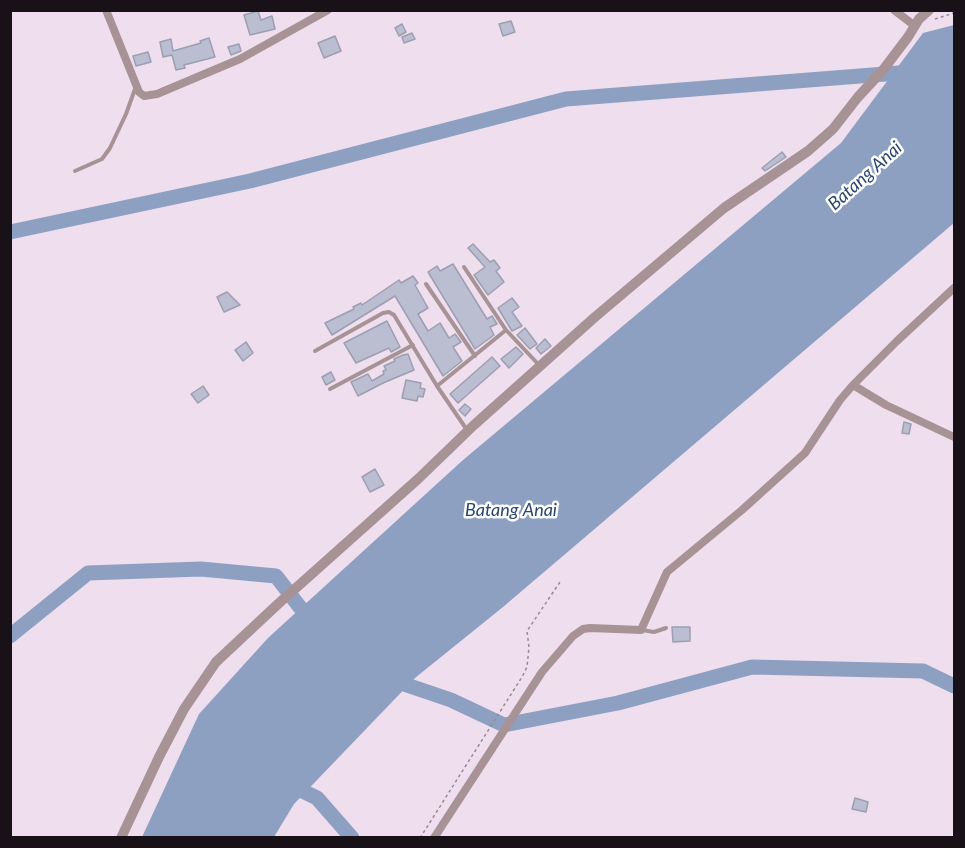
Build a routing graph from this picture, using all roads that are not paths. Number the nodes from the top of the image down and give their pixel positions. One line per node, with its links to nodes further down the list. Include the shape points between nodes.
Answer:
1 (106, 10): 6 (street)
2 (328, 10): 6 (street, via 240,59 157,94 144,96)
3 (894, 10): 5 (street)
4 (928, 10): 5 (street)
5 (917, 22): 15 (street, via 883,70 820,142 724,208)
6 (136, 86): 7 (lane, via 110,148 102,159)
7 (75, 171)
8 (464, 267): 11 (lane)
9 (426, 284): 14 (lane)
10 (954, 288): 16 (street)
11 (506, 330): 14 (lane); 15 (lane)
12 (413, 345): 13 (lane, via 398,320 388,312); 17 (lane); 18 (lane)
13 (315, 351)
14 (475, 356): 17 (lane)
15 (540, 366): 19 (street)
16 (853, 385): 20 (street); 22 (street, via 805,453 667,572)
17 (437, 386): 19 (lane)
18 (330, 389)
19 (468, 430): 23 (street, via 216,662 184,708)
20 (954, 436)
21 (666, 628): 22 (lane, via 654,632)
22 (641, 630): 24 (street, via 597,627 577,633 542,672)
23 (121, 837)
24 (434, 837)

